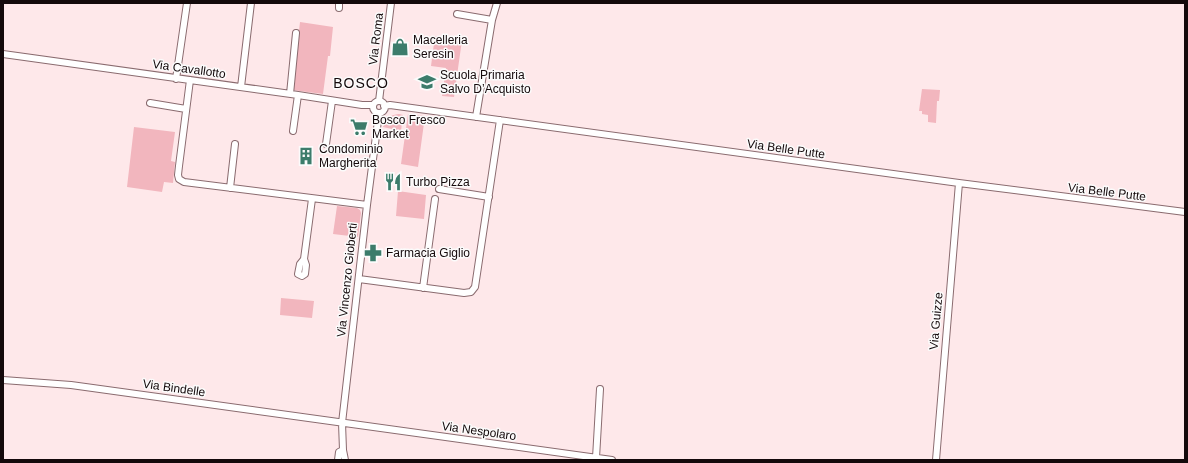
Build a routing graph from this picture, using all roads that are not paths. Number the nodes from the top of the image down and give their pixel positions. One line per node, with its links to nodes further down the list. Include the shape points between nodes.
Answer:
1 (187, 3): 9 (street)
2 (251, 3): 11 (street)
3 (391, 3): 15 (street, Via Roma)
4 (497, 3): 6 (street)
5 (457, 14): 6 (street)
6 (492, 20): 21 (street)
7 (296, 33): 12 (street)
8 (3, 54): 9 (street, Via Cavallotto)
9 (176, 79): 10 (street, Via Cavallotto)
10 (190, 80): 11 (street, Via Cavallotto); 19 (street)
11 (241, 87): 12 (street, Via Cavallotto)
12 (290, 94): 13 (street, Via Cavallotto)
13 (298, 95): 14 (street, Via Cavallotto); 23 (street)
14 (332, 101): 17 (street, Via Cavallotto); 25 (street)
15 (379, 102): 17 (street); 18 (street)
16 (150, 103): 19 (street)
17 (373, 105): 20 (street, via 374,111)
18 (384, 106): 20 (street, via 383,111); 21 (street, Via Belle Putte)
19 (186, 109): 27 (street, via 179,179 184,182)
20 (379, 113): 32 (street, Via Vincenzo Gioberti)
21 (476, 117): 22 (street, Via Belle Putte)
22 (500, 120): 26 (street, Via Belle Putte); 30 (street)
23 (293, 131)
24 (235, 144): 27 (street)
25 (326, 144)
26 (959, 183): 33 (street, Via Belle Putte); 45 (street, Via Guizze)
27 (230, 188): 29 (street)
28 (439, 189): 30 (street)
29 (312, 198): 32 (street); 34 (street)
30 (489, 198): 36 (street, via 475,287 471,292 464,293)
31 (434, 199): 36 (street)
32 (367, 205): 35 (street, Via Vincenzo Gioberti)
33 (1185, 212)
34 (304, 259)
35 (359, 279): 36 (street); 39 (street, Via Vincenzo Gioberti)
36 (423, 288)
37 (3, 380): 39 (street, Via Bindelle, via 71,385)
38 (600, 389): 41 (street)
39 (342, 423): 40 (street, Via Vincenzo Gioberti); 41 (street, Via Nespolaro)
40 (343, 450): 42 (street, Via Vincenzo Gioberti, via 339,452); 43 (street, Via Vincenzo Gioberti)
41 (596, 458): 44 (street, Via Nespolaro)
42 (338, 460)
43 (345, 460)
44 (612, 460)
45 (936, 460)

